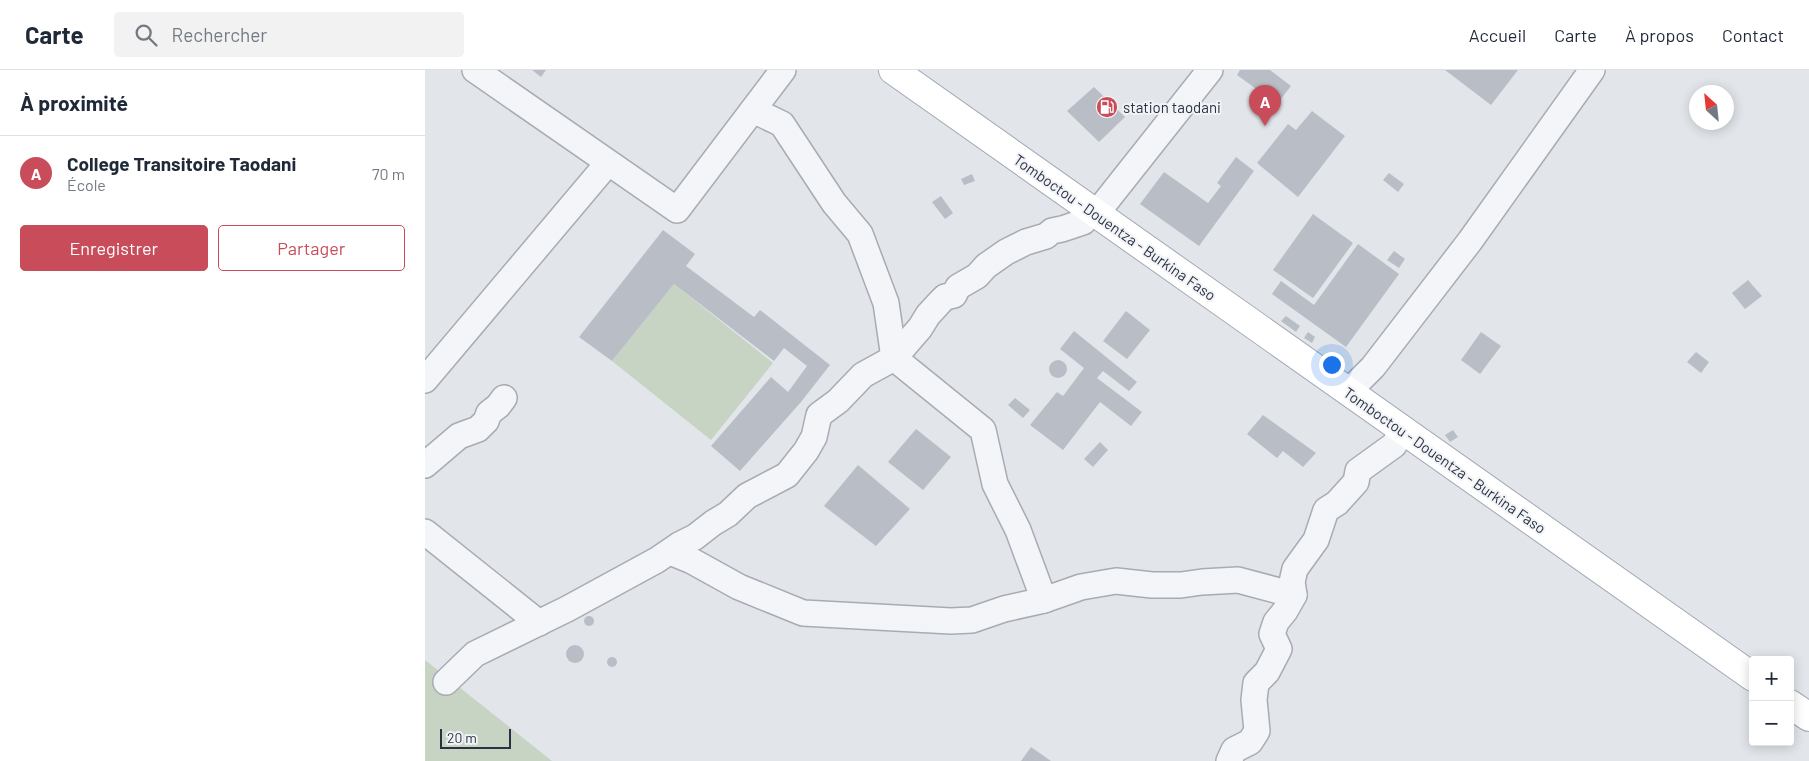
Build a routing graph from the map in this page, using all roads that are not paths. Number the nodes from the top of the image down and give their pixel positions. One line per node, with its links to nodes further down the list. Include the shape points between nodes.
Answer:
1 (475, 70): 7 (street)
2 (783, 70): 6 (street)
3 (893, 70): 8 (main road, Tomboctou - Douentza - Burkina Faso)
4 (1210, 70): 8 (street)
5 (1592, 70): 11 (street, via 1441,279 1373,367)
6 (753, 110): 7 (street, via 677,210); 9 (street, via 782,124 834,203 860,234 886,303)
7 (608, 163): 10 (street)
8 (1091, 210): 9 (street, via 1083,222 1017,246 986,266 958,288 954,295 945,297); 11 (main road, Tomboctou - Douentza - Burkina Faso)
9 (894, 358): 16 (street, via 863,375 838,402 819,416 806,452 787,474 747,496 727,514); 18 (street, via 983,430 995,484 1017,530)
10 (425, 380)
11 (1348, 392): 13 (main road, Tomboctou - Douentza - Burkina Faso)
12 (504, 398): 14 (street, via 478,429 459,436)
13 (1403, 430): 17 (street, via 1394,445 1358,471 1356,482 1326,510 1316,540 1295,569); 20 (main road, Tomboctou - Douentza - Burkina Faso)
14 (425, 464)
15 (425, 532): 19 (street)
16 (670, 552): 18 (street, via 739,587 803,613 972,620); 19 (street)
17 (1294, 595): 18 (street, via 1238,580 1181,585 1116,582 1081,588); 24 (street, via 1272,634 1279,649 1256,683 1257,731 1249,742 1234,750)
18 (1043, 600)
19 (539, 623): 21 (street, via 475,654)
20 (1749, 674)
21 (446, 682)
22 (1794, 707): 23 (main road)
23 (1809, 717)
24 (1229, 761)

